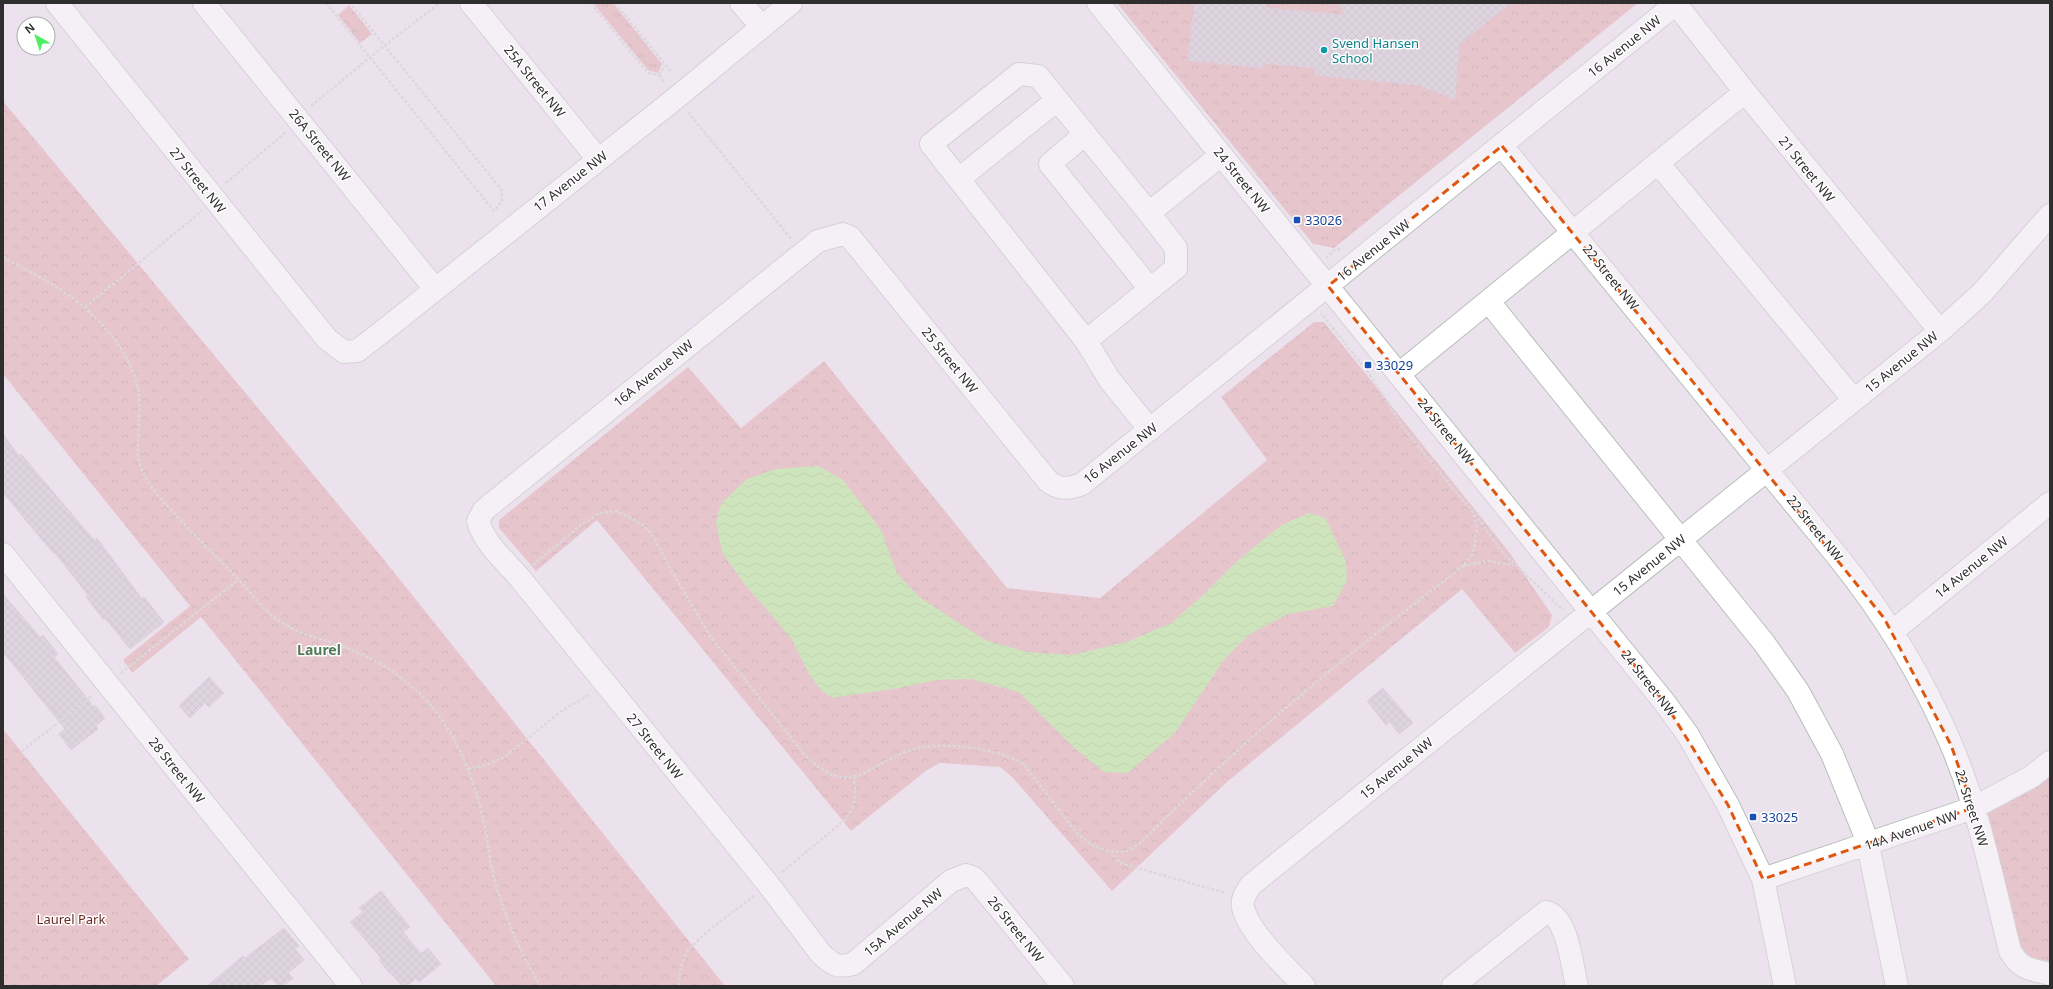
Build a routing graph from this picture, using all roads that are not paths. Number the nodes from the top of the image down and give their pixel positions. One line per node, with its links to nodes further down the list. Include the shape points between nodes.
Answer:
1 (57, 3): 27 (street, 27 Street NW, via 327,339)
2 (204, 3): 21 (street, 26A Street NW)
3 (471, 3): 14 (street, 25A Street NW)
4 (741, 3): 8 (street)
5 (791, 3): 8 (street, 17 Avenue NW)
6 (1098, 3): 13 (street, 24 Street NW)
7 (1679, 3): 9 (street, 21 Street NW); 12 (street, 16 Avenue NW)
8 (762, 27): 14 (street, 17 Avenue NW)
9 (1745, 92): 15 (street); 25 (street, 21 Street NW)
10 (1057, 100): 11 (street); 16 (street); 16 (street, via 1038,76 1019,74 931,144)
11 (1085, 134): 17 (street); 22 (street, via 1050,164)
12 (1502, 146): 19 (street, 22 Street NW); 23 (street, 16 Avenue NW)
13 (1222, 155): 17 (street); 23 (street, 24 Street NW)
14 (598, 158): 21 (street, 17 Avenue NW)
15 (1658, 163): 19 (street); 29 (street)
16 (959, 179): 26 (street)
17 (1149, 213): 22 (street, via 1176,248 1176,268)
18 (2050, 214): 25 (street, 15 Avenue NW, via 2000,273)
19 (1574, 232): 24 (street); 31 (street, 22 Street NW)
20 (835, 234): 32 (street, 25 Street NW, via 850,237 1048,481); 34 (street, 16A Avenue NW, via 818,241 803,252 493,502 484,510)
21 (435, 288): 27 (street, 17 Avenue NW, via 357,351)
22 (1150, 289): 26 (street)
23 (1320, 293): 28 (street, 24 Street NW); 30 (street, 16 Avenue NW)
24 (1489, 302): 28 (street); 35 (street)
25 (1940, 332): 29 (street, 15 Avenue NW)
26 (1086, 341): 30 (street, via 1109,379)
27 (344, 352)
28 (1399, 374): 37 (street, 24 Street NW)
29 (1854, 400): 31 (street, 15 Avenue NW)
30 (1150, 430): 32 (street, 16 Avenue NW, via 1082,484)
31 (1767, 470): 35 (street, 15 Avenue NW); 38 (street, 22 Street NW, via 1861,585)
32 (1066, 489)
33 (2050, 503): 38 (street, 14 Avenue NW)
34 (478, 521): 44 (street, 27 Street NW, via 487,541 768,884 821,954)
35 (1680, 540): 37 (street, 15 Avenue NW); 41 (street, via 1764,643 1798,691 1832,754)
36 (3, 554): 46 (street, 28 Street NW)
37 (1592, 611): 43 (street, 24 Street NW, via 1688,735 1728,805); 48 (street, 15 Avenue NW, via 1251,884 1243,902 1249,922 1266,945)
38 (1893, 631): 40 (street, 22 Street NW, via 1929,696 1951,745)
39 (2050, 762): 40 (street, 14A Avenue NW, via 2031,777)
40 (1973, 808): 41 (street, 14A Avenue NW); 45 (street, 22 Street NW, via 1991,869 2010,951 2016,962 2024,968)
41 (1868, 845): 43 (street, 14A Avenue NW); 52 (street)
42 (966, 875): 44 (street, 15A Avenue NW, via 951,881 854,964); 47 (street, 26 Street NW, via 974,878 982,887)
43 (1763, 879): 51 (street)
44 (838, 966)
45 (2050, 974)
46 (342, 983)
47 (1063, 986)
48 (1304, 986)
49 (1453, 986): 50 (street, via 1546,912 1557,917 1562,926)
50 (1577, 986)
51 (1785, 986)
52 (1897, 986)

